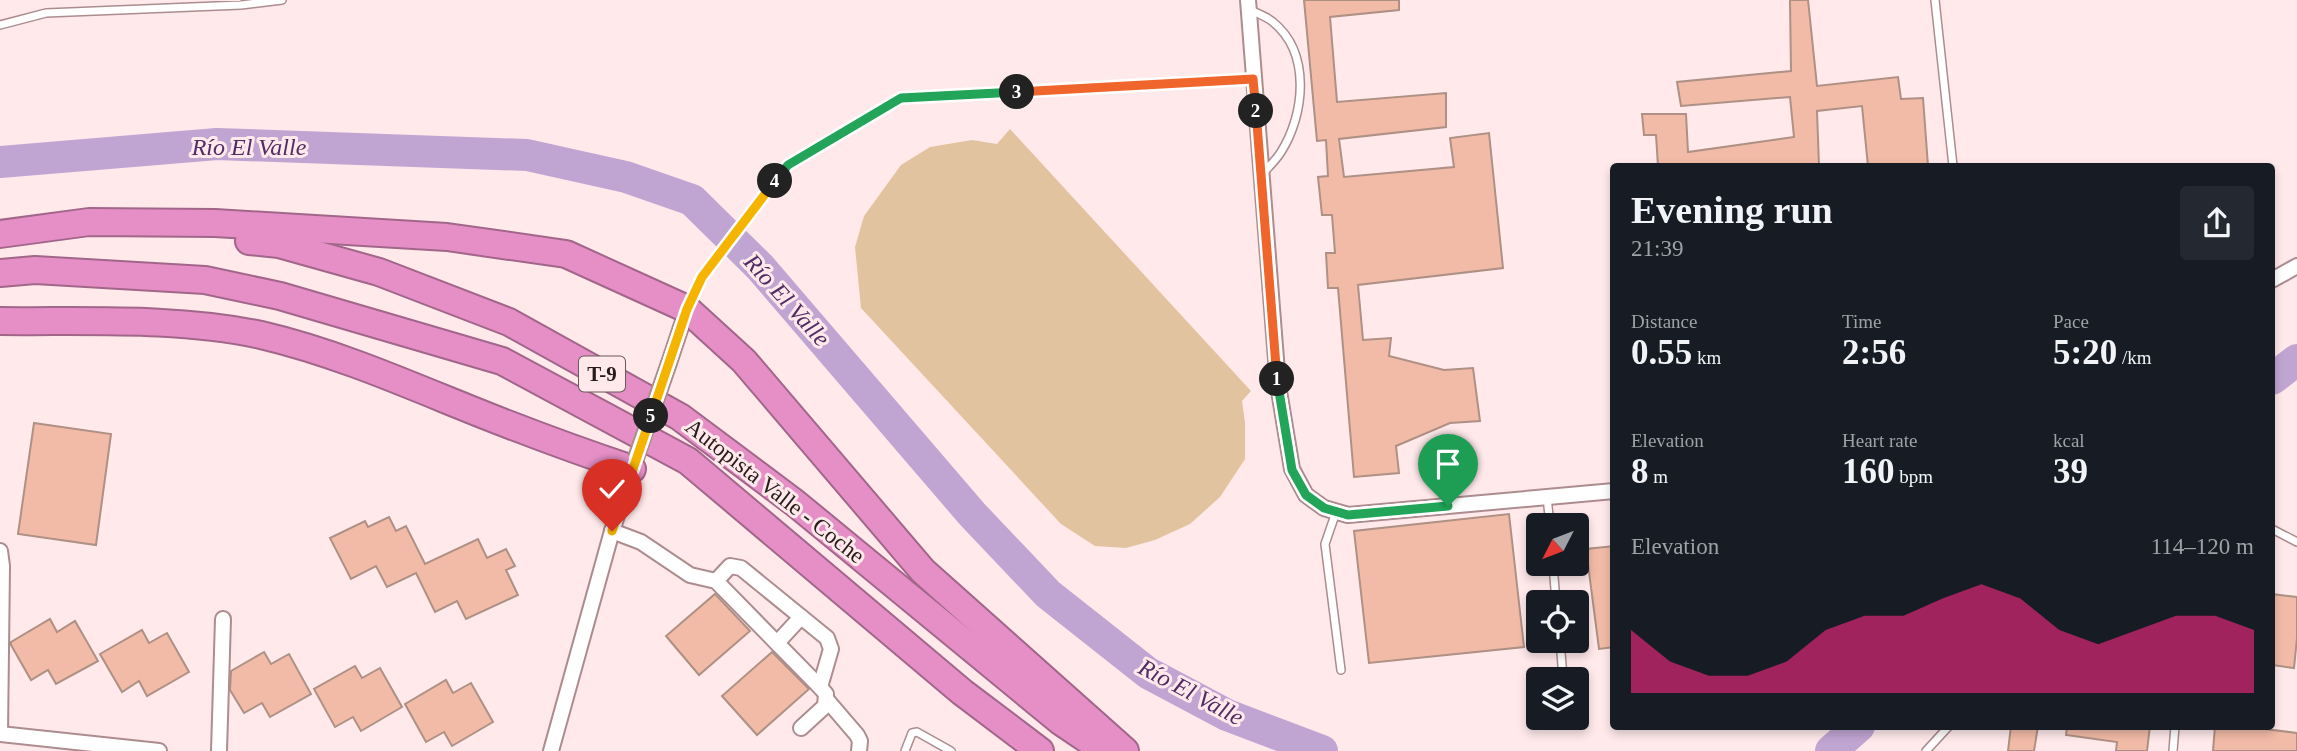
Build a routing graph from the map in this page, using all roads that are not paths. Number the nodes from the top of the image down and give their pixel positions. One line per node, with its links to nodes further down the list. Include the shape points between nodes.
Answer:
1 (282, 0): 4 (lane, via 46,13)
2 (1935, 0): 6 (lane)
3 (1248, 5): 5 (street); 7 (lane, via 1272,21 1293,44 1300,70 1296,117 1281,152)
4 (0, 25)
5 (1253, 79): 7 (street); 12 (lane, via 901,98 788,165 702,277)
6 (1952, 163)
7 (1261, 177): 17 (street, via 1278,385 1292,470 1306,495)
8 (0, 234): 12 (highway, T-9, via 89,222 215,223 447,237 566,254); 40 (highway, Autopista Valle - Coche / T-9, via 177,233 279,244 379,272 509,322 680,417 795,503 1060,721)
9 (2297, 266): 11 (street)
10 (0, 273): 39 (highway, Autopista Valle - Coche / T-9, via 35,270 205,280 280,296 502,361 688,461 962,692)
11 (2275, 278)
12 (687, 309): 14 (street, bridge); 41 (highway, via 744,361 923,571)
13 (0, 321): 14 (highway, via 125,322 261,335 362,365 448,401)
14 (634, 464): 19 (street)
15 (1610, 491): 16 (street)
16 (1547, 497): 17 (street, via 1348,515); 18 (lane)
17 (1336, 512): 27 (lane, via 1325,544)
18 (1549, 513)
19 (612, 531): 23 (street, via 641,542 690,575); 35 (street)
20 (2275, 531): 21 (lane)
21 (2297, 542)
22 (0, 551): 32 (street)
23 (716, 581): 24 (street, via 730,566 741,568); 26 (street)
24 (801, 617): 26 (street); 28 (street, via 831,643)
25 (223, 619): 34 (street)
26 (777, 643): 28 (street)
27 (1341, 670)
28 (823, 693): 29 (street, via 825,706); 36 (street, via 857,735)
29 (802, 728)
30 (1945, 730): 42 (lane)
31 (2175, 730): 43 (lane)
32 (0, 734): 33 (street)
33 (159, 751)
34 (219, 751)
35 (551, 751)
36 (859, 751)
37 (905, 751): 38 (lane, via 912,733 917,732)
38 (951, 751)
39 (1040, 751)
40 (1105, 751)
41 (1125, 751)
42 (1926, 751)
43 (2173, 751)

